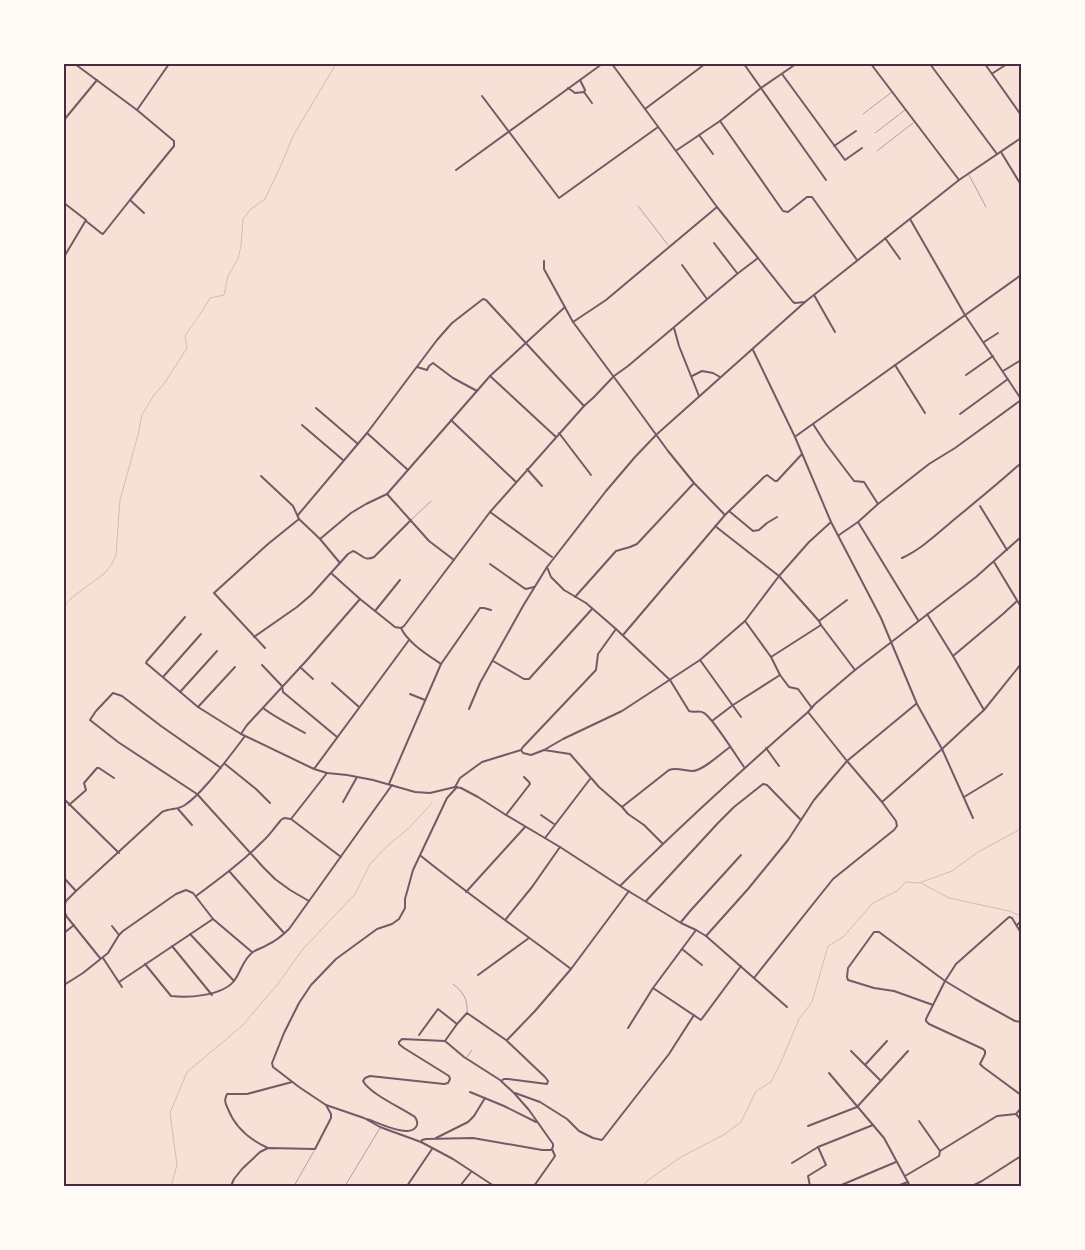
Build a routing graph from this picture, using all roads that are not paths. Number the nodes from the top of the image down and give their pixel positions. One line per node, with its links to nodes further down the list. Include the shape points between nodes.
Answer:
1 (75, 64): 16 (street)
2 (169, 64): 25 (street)
3 (602, 64): 17 (street)
4 (612, 64): 24 (street)
5 (705, 64): 24 (street)
6 (744, 64): 19 (street)
7 (796, 64): 14 (street)
8 (871, 64): 21 (street)
9 (930, 64): 44 (street)
10 (985, 64): 15 (street)
11 (1000, 64): 13 (street)
12 (1007, 64): 13 (street)
13 (1002, 67): 15 (street)
14 (782, 74): 19 (street); 38 (street)
15 (992, 74): 28 (street)
16 (97, 80): 25 (street); 29 (street)
17 (580, 80): 18 (street); 20 (street)
18 (568, 88): 20 (street, via 575,93); 33 (street)
19 (761, 88): 30 (street); 47 (street)
20 (584, 92): 23 (street)
21 (892, 92): 26 (street); 27 (lane)
22 (482, 96): 33 (street)
23 (592, 103)
24 (645, 109): 32 (street)
25 (137, 110): 50 (street, via 175,143)
26 (906, 110): 31 (street); 35 (lane)
27 (863, 114)
28 (1021, 115)
29 (64, 120)
30 (720, 121): 36 (street); 63 (street, via 783,211 788,212 807,197 812,197)
31 (915, 122): 40 (lane); 48 (street)
32 (658, 127): 33 (street, via 559,198); 41 (street)
33 (510, 131): 45 (street)
34 (856, 131): 38 (street)
35 (875, 133)
36 (699, 135): 41 (street); 43 (street)
37 (1021, 138): 42 (street)
38 (834, 146): 39 (street, via 845,160)
39 (862, 148)
40 (877, 150)
41 (676, 151): 53 (street)
42 (1001, 152): 44 (street); 49 (street)
43 (713, 154)
44 (997, 154): 46 (street)
45 (456, 170)
46 (968, 174): 48 (street); 54 (lane)
47 (826, 180)
48 (959, 180): 56 (street)
49 (1021, 186)
50 (130, 200): 55 (street); 57 (street, via 103,234)
51 (64, 202): 57 (street)
52 (638, 206): 60 (lane)
53 (717, 207): 60 (street); 62 (street)
54 (986, 207)
55 (144, 213)
56 (910, 219): 58 (street); 73 (street)
57 (86, 220): 61 (street)
58 (885, 238): 63 (street); 64 (street)
59 (714, 243): 67 (street)
60 (669, 247): 74 (street, via 606,300)
61 (64, 257)
62 (758, 258): 67 (street); 71 (street, via 793,302)
63 (857, 260): 69 (street)
64 (900, 260)
65 (544, 261): 72 (street, via 544,268)
66 (682, 265): 70 (street)
67 (737, 274): 70 (street)
68 (1021, 274): 73 (street)
69 (814, 295): 71 (street); 76 (street)
70 (707, 300): 75 (street)
71 (805, 302): 80 (street)
72 (565, 307): 74 (street); 79 (street)
73 (965, 315): 78 (street); 83 (street)
74 (574, 322): 88 (street)
75 (674, 328): 88 (street); 89 (street)
76 (835, 332)
77 (998, 333): 78 (street)
78 (984, 342): 81 (street)
79 (526, 343): 84 (street, via 483,299 452,323); 87 (street); 95 (street)
80 (752, 350): 90 (street); 106 (street)
81 (993, 356): 85 (street); 86 (street)
82 (1021, 360): 85 (street)
83 (895, 365): 97 (street); 100 (street)
84 (417, 366): 92 (street, via 425,371 433,363); 102 (street)
85 (1003, 371): 91 (street)
86 (966, 374)
87 (490, 376): 92 (street); 105 (street)
88 (614, 376): 95 (street); 104 (street)
89 (691, 377): 90 (street, via 702,371); 93 (street)
90 (720, 377): 93 (street)
91 (1008, 379): 94 (street); 98 (street)
92 (477, 391): 99 (street)
93 (699, 396): 104 (street)
94 (1021, 399): 120 (street)
95 (584, 406): 103 (street)
96 (316, 408): 107 (street)
97 (925, 413)
98 (960, 414)
99 (450, 420): 112 (street); 115 (street)
100 (813, 424): 106 (street); 120 (street, via 854,481 864,482)
101 (302, 425): 109 (street)
102 (367, 433): 107 (street); 112 (street)
103 (559, 434): 105 (street); 113 (street)
104 (656, 435): 116 (street); 136 (street)
105 (556, 437): 111 (street)
106 (795, 437): 108 (street)
107 (358, 444): 109 (street)
108 (802, 454): 122 (street, via 779,480 764,476); 129 (street)
109 (343, 460): 124 (street)
110 (1021, 463): 137 (street)
111 (527, 469): 115 (street); 117 (street)
112 (408, 470): 118 (street)
113 (591, 475)
114 (261, 476): 124 (street, via 293,506)
115 (516, 482): 123 (street)
116 (694, 483): 125 (street); 147 (street, via 637,544 616,551)
117 (542, 486)
118 (387, 494): 128 (street); 134 (street, via 351,513)
119 (430, 500): 128 (lane)
120 (878, 504): 130 (street)
121 (980, 506): 135 (street)
122 (729, 511): 125 (street); 126 (street, via 753,531)
123 (490, 512): 136 (street); 138 (street)
124 (298, 515): 127 (street)
125 (725, 515): 131 (street)
126 (777, 517)
127 (299, 519): 134 (street); 165 (street, via 214,593)
128 (411, 520): 138 (street, via 429,541); 140 (street, via 374,557 367,559 352,552)
129 (831, 522): 132 (street); 144 (street)
130 (858, 522): 132 (street); 157 (street)
131 (715, 526): 144 (street); 164 (street)
132 (839, 535): 167 (street)
133 (1021, 537): 135 (street)
134 (320, 539): 140 (street)
135 (1006, 550): 139 (street)
136 (553, 558): 142 (street)
137 (902, 558)
138 (454, 560): 161 (street)
139 (994, 561): 150 (street); 155 (street)
140 (340, 563): 143 (street)
141 (490, 564): 146 (street, via 524,588)
142 (547, 567): 146 (street); 147 (street, via 551,577)
143 (331, 573): 148 (street); 165 (street, via 297,607)
144 (779, 576): 158 (street); 159 (street)
145 (400, 580): 154 (street)
146 (534, 587): 172 (street)
147 (575, 597): 152 (street)
148 (360, 599): 154 (street); 178 (street)
149 (847, 600): 159 (street)
150 (1017, 601): 151 (street); 170 (street)
151 (1021, 607)
152 (592, 608): 162 (street); 172 (street, via 529,679)
153 (491, 610): 174 (street, via 480,608)
154 (375, 611): 161 (street)
155 (927, 614): 157 (street); 170 (street)
156 (185, 617): 181 (street, via 147,661 146,664)
157 (918, 620): 167 (street)
158 (745, 621): 171 (street); 173 (street)
159 (819, 621): 160 (street)
160 (821, 625): 171 (street); 179 (street)
161 (401, 628): 166 (street)
162 (616, 629): 164 (street); 207 (street, via 598,654 596,670)
163 (201, 634): 181 (street)
164 (623, 635): 183 (street)
165 (254, 637): 168 (street)
166 (409, 640): 174 (street); 192 (street)
167 (890, 642): 179 (street); 189 (street)
168 (265, 648)
169 (217, 652): 186 (street)
170 (953, 656): 196 (street)
171 (771, 657): 180 (street)
172 (492, 660): 195 (street)
173 (700, 660): 183 (street); 190 (street)
174 (441, 664): 188 (street)
175 (1021, 664): 196 (street)
176 (235, 666): 191 (street)
177 (262, 666): 185 (street)
178 (300, 667): 182 (street); 185 (street)
179 (854, 670): 194 (street)
180 (780, 675): 190 (street); 194 (street, via 789,687 798,689)
181 (163, 678): 186 (street)
182 (313, 679)
183 (670, 680): 199 (street, via 689,711 704,712); 208 (street, via 622,710)
184 (332, 684): 192 (street)
185 (282, 686): 193 (street); 203 (street, via 283,692)
186 (180, 692): 191 (street)
187 (410, 694): 188 (street)
188 (425, 700): 221 (street)
189 (916, 704): 206 (street); 209 (street)
190 (733, 705): 198 (street); 199 (street)
191 (198, 707): 201 (street)
192 (359, 707): 203 (street)
193 (263, 708): 200 (street); 201 (street)
194 (812, 708): 197 (street)
195 (469, 709)
196 (984, 710): 206 (street)
197 (808, 712): 205 (street); 209 (street)
198 (741, 717)
199 (712, 721): 204 (street)
200 (305, 733)
201 (241, 734): 202 (street)
202 (245, 736): 210 (street); 214 (street)
203 (337, 738): 214 (street)
204 (730, 747): 212 (street); 230 (street, via 696,771 669,770)
205 (766, 748): 211 (street); 212 (street)
206 (942, 749): 224 (street); 227 (street)
207 (521, 750): 208 (street, via 531,755); 222 (street, via 482,762 460,778)
208 (544, 750): 220 (street, via 570,754)
209 (847, 760): 227 (street); 236 (street)
210 (225, 764): 213 (street); 228 (street)
211 (779, 766)
212 (744, 767): 241 (street)
213 (221, 768): 223 (street); 223 (street, via 122,696 113,693 96,711 90,720)
214 (314, 769): 215 (street)
215 (327, 773): 217 (street); 235 (street)
216 (1002, 774): 224 (street)
217 (357, 777): 221 (street); 226 (street)
218 (114, 778): 229 (street, via 97,768 84,783 85,792)
219 (524, 778): 232 (street, via 530,784)
220 (591, 778): 230 (street); 237 (street)
221 (390, 785): 222 (street, via 421,793); 247 (street)
222 (456, 787): 232 (street); 245 (street, via 447,798)
223 (198, 794): 231 (street); 243 (street)
224 (964, 797): 234 (street)
225 (64, 799): 229 (street)
226 (343, 802)
227 (882, 802): 282 (street, via 897,826 833,879)
228 (270, 803)
229 (69, 805): 244 (street)
230 (622, 808): 241 (street)
231 (178, 809): 238 (street); 244 (street, via 162,812)
232 (506, 815): 239 (street)
233 (541, 815): 237 (street)
234 (974, 818)
235 (291, 820): 243 (street, via 281,820); 247 (street)
236 (801, 820): 256 (street, via 763,784 718,822); 271 (street, via 788,840)
237 (555, 824): 240 (street)
238 (192, 825)
239 (525, 826): 240 (street); 253 (street)
240 (545, 838): 242 (street)
241 (662, 843): 250 (street)
242 (560, 847): 250 (street); 259 (street)
243 (251, 852): 248 (street); 255 (street, via 275,879)
244 (119, 853): 251 (street)
245 (420, 855): 253 (street); 310 (street, via 412,870 405,908 399,919 377,930 336,959 299,1003 272,1063)
246 (741, 855): 261 (street)
247 (341, 858): 255 (street)
248 (229, 871): 254 (street); 267 (street)
249 (64, 878): 251 (street)
250 (620, 886): 252 (street)
251 (76, 891): 257 (street)
252 (629, 891): 256 (street); 280 (street)
253 (466, 892): 259 (street)
254 (196, 896): 258 (street); 270 (street, via 190,891 182,891)
255 (309, 901): 267 (street)
256 (646, 901): 261 (street)
257 (64, 908): 263 (street)
258 (213, 919): 269 (street); 275 (street)
259 (506, 920): 272 (street)
260 (1021, 921): 262 (street)
261 (681, 923): 265 (street)
262 (1017, 925): 268 (street); 284 (street, via 1010,917 1007,918 956,964)
263 (74, 926): 266 (street); 276 (street)
264 (112, 926): 270 (street)
265 (696, 930): 271 (street); 274 (street)
266 (64, 933)
267 (284, 933): 275 (street, via 269,945)
268 (1021, 933)
269 (190, 934): 273 (street); 283 (street)
270 (118, 935): 276 (street, via 108,953)
271 (706, 936): 279 (street)
272 (529, 938): 280 (street); 281 (street)
273 (172, 946): 277 (street); 290 (street)
274 (682, 949): 278 (street); 289 (street)
275 (252, 952): 283 (street)
276 (101, 958): 285 (street); 287 (street)
277 (146, 964): 285 (street); 290 (street, via 171,996)
278 (702, 965)
279 (741, 966): 282 (street); 294 (street, via 701,1020)
280 (570, 969): 299 (street, via 535,1012)
281 (478, 975)
282 (754, 978): 292 (street)
283 (234, 981): 290 (street, via 228,988)
284 (945, 981): 291 (street); 291 (street, via 879,932 874,932 848,968 848,980); 295 (street)
285 (119, 982): 288 (street)
286 (452, 984): 293 (lane, via 464,995)
287 (64, 985)
288 (122, 987)
289 (653, 988): 294 (street); 297 (street)
290 (212, 995)
291 (933, 1005): 313 (street, via 926,1021 983,1049 982,1067)
292 (787, 1007)
293 (467, 1013): 296 (street); 299 (street)
294 (694, 1015): 312 (street, via 669,1054 602,1140 579,1132 567,1119 540,1102)
295 (1021, 1022)
296 (457, 1024): 298 (street, via 438,1009); 300 (street)
297 (628, 1028)
298 (419, 1035)
299 (506, 1040): 308 (street, via 548,1082)
300 (445, 1041): 305 (street); 319 (street, via 402,1039 399,1042 449,1076 448,1083 370,1076 363,1081 374,1092 415,1117 417,1124 414,1129 398,1130)
301 (887, 1041): 306 (street)
302 (472, 1050): 305 (lane)
303 (851, 1051): 306 (street)
304 (908, 1051): 309 (street)
305 (466, 1058): 308 (street)
306 (864, 1065): 309 (street)
307 (830, 1073): 316 (street)
308 (501, 1081): 312 (street)
309 (881, 1081): 316 (street)
310 (292, 1082): 315 (street); 329 (street, via 247,1094 227,1094 226,1105 234,1122)
311 (470, 1092): 314 (street)
312 (514, 1093): 322 (street)
313 (1021, 1095)
314 (486, 1098): 322 (street); 326 (street, via 468,1122)
315 (326, 1105): 319 (street); 332 (street, via 331,1118)
316 (857, 1107): 323 (street); 324 (street)
317 (1021, 1108): 318 (street)
318 (1016, 1114): 320 (street); 333 (street, via 997,1116)
319 (364, 1118): 325 (street)
320 (1021, 1120)
321 (920, 1121): 333 (street)
322 (538, 1123): 331 (street, via 553,1144)
323 (873, 1125): 328 (street); 335 (street)
324 (808, 1126)
325 (380, 1127): 327 (street); 342 (lane)
326 (434, 1139): 327 (street); 331 (street, via 473,1138)
327 (421, 1142): 330 (street)
328 (818, 1147): 336 (street); 347 (street, via 826,1165 808,1177)
329 (268, 1148): 332 (street); 340 (street, via 242,1169)
330 (433, 1149): 337 (street); 343 (street)
331 (552, 1149): 346 (street, via 555,1156)
332 (315, 1150): 341 (lane)
333 (940, 1151): 338 (street, via 939,1156)
334 (1021, 1156): 351 (street)
335 (897, 1162): 338 (street); 348 (street)
336 (792, 1163)
337 (471, 1172): 344 (street); 345 (street)
338 (905, 1176): 339 (street)
339 (908, 1182): 349 (street); 350 (street)
340 (232, 1186)
341 (294, 1186)
342 (345, 1186)
343 (406, 1186)
344 (460, 1186)
345 (494, 1186)
346 (534, 1186)
347 (810, 1186)
348 (839, 1186)
349 (897, 1186)
350 (910, 1186)
351 (972, 1186)

